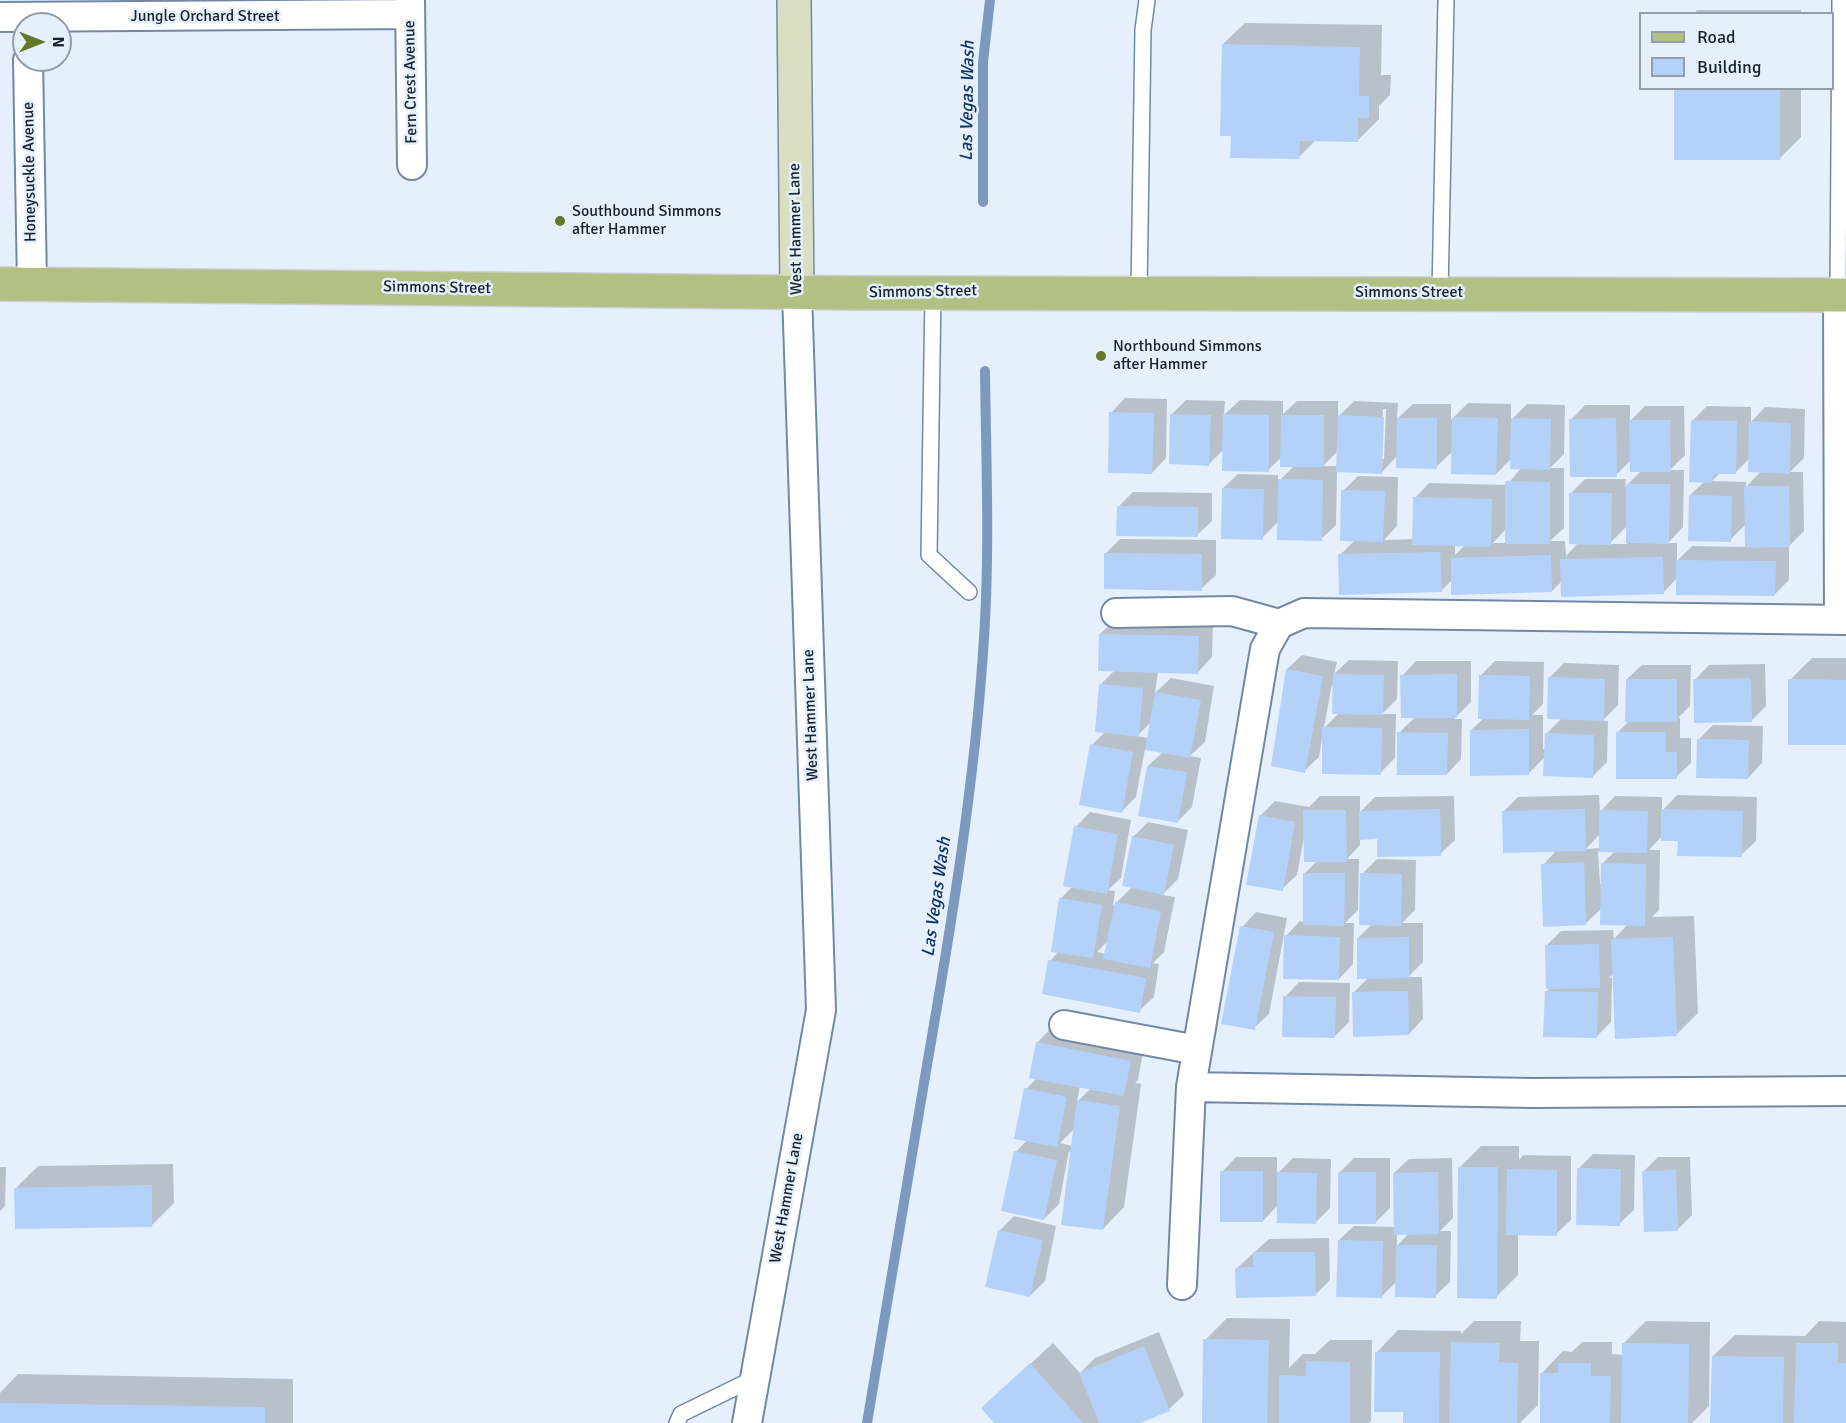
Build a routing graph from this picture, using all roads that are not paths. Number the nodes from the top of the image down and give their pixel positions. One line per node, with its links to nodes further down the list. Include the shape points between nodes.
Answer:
1 (794, 0): 11 (street, West Hammer Lane)
2 (1146, 0): 13 (lane)
3 (1446, 0): 14 (lane)
4 (1840, 0): 15 (lane)
5 (410, 7): 6 (street, Jungle Orchard Street); 8 (street, Fern Crest Avenue)
6 (72, 13)
7 (28, 72): 10 (street, Honeysuckle Avenue)
8 (412, 165)
9 (0, 284): 10 (main road, Simmons Street)
10 (32, 284): 11 (main road, Simmons Street)
11 (797, 292): 12 (main road, Simmons Street); 25 (street, West Hammer Lane, via 821,1010)
12 (933, 292): 13 (main road, Simmons Street); 16 (lane, via 929,555)
13 (1139, 292): 14 (main road, Simmons Street)
14 (1440, 292): 15 (main road, Simmons Street)
15 (1842, 295): 18 (street)
16 (969, 592)
17 (1116, 613): 19 (street, via 1232,611)
18 (1842, 620): 19 (street, via 1304,613)
19 (1279, 624): 21 (street, via 1265,649)
20 (1064, 1025): 21 (street)
21 (1197, 1050): 22 (street)
22 (1191, 1087): 23 (street, via 1533,1094); 24 (street)
23 (1846, 1091)
24 (1182, 1285)
25 (755, 1378): 26 (lane, via 681,1414); 27 (street, West Hammer Lane)
26 (677, 1423)
27 (747, 1423)

